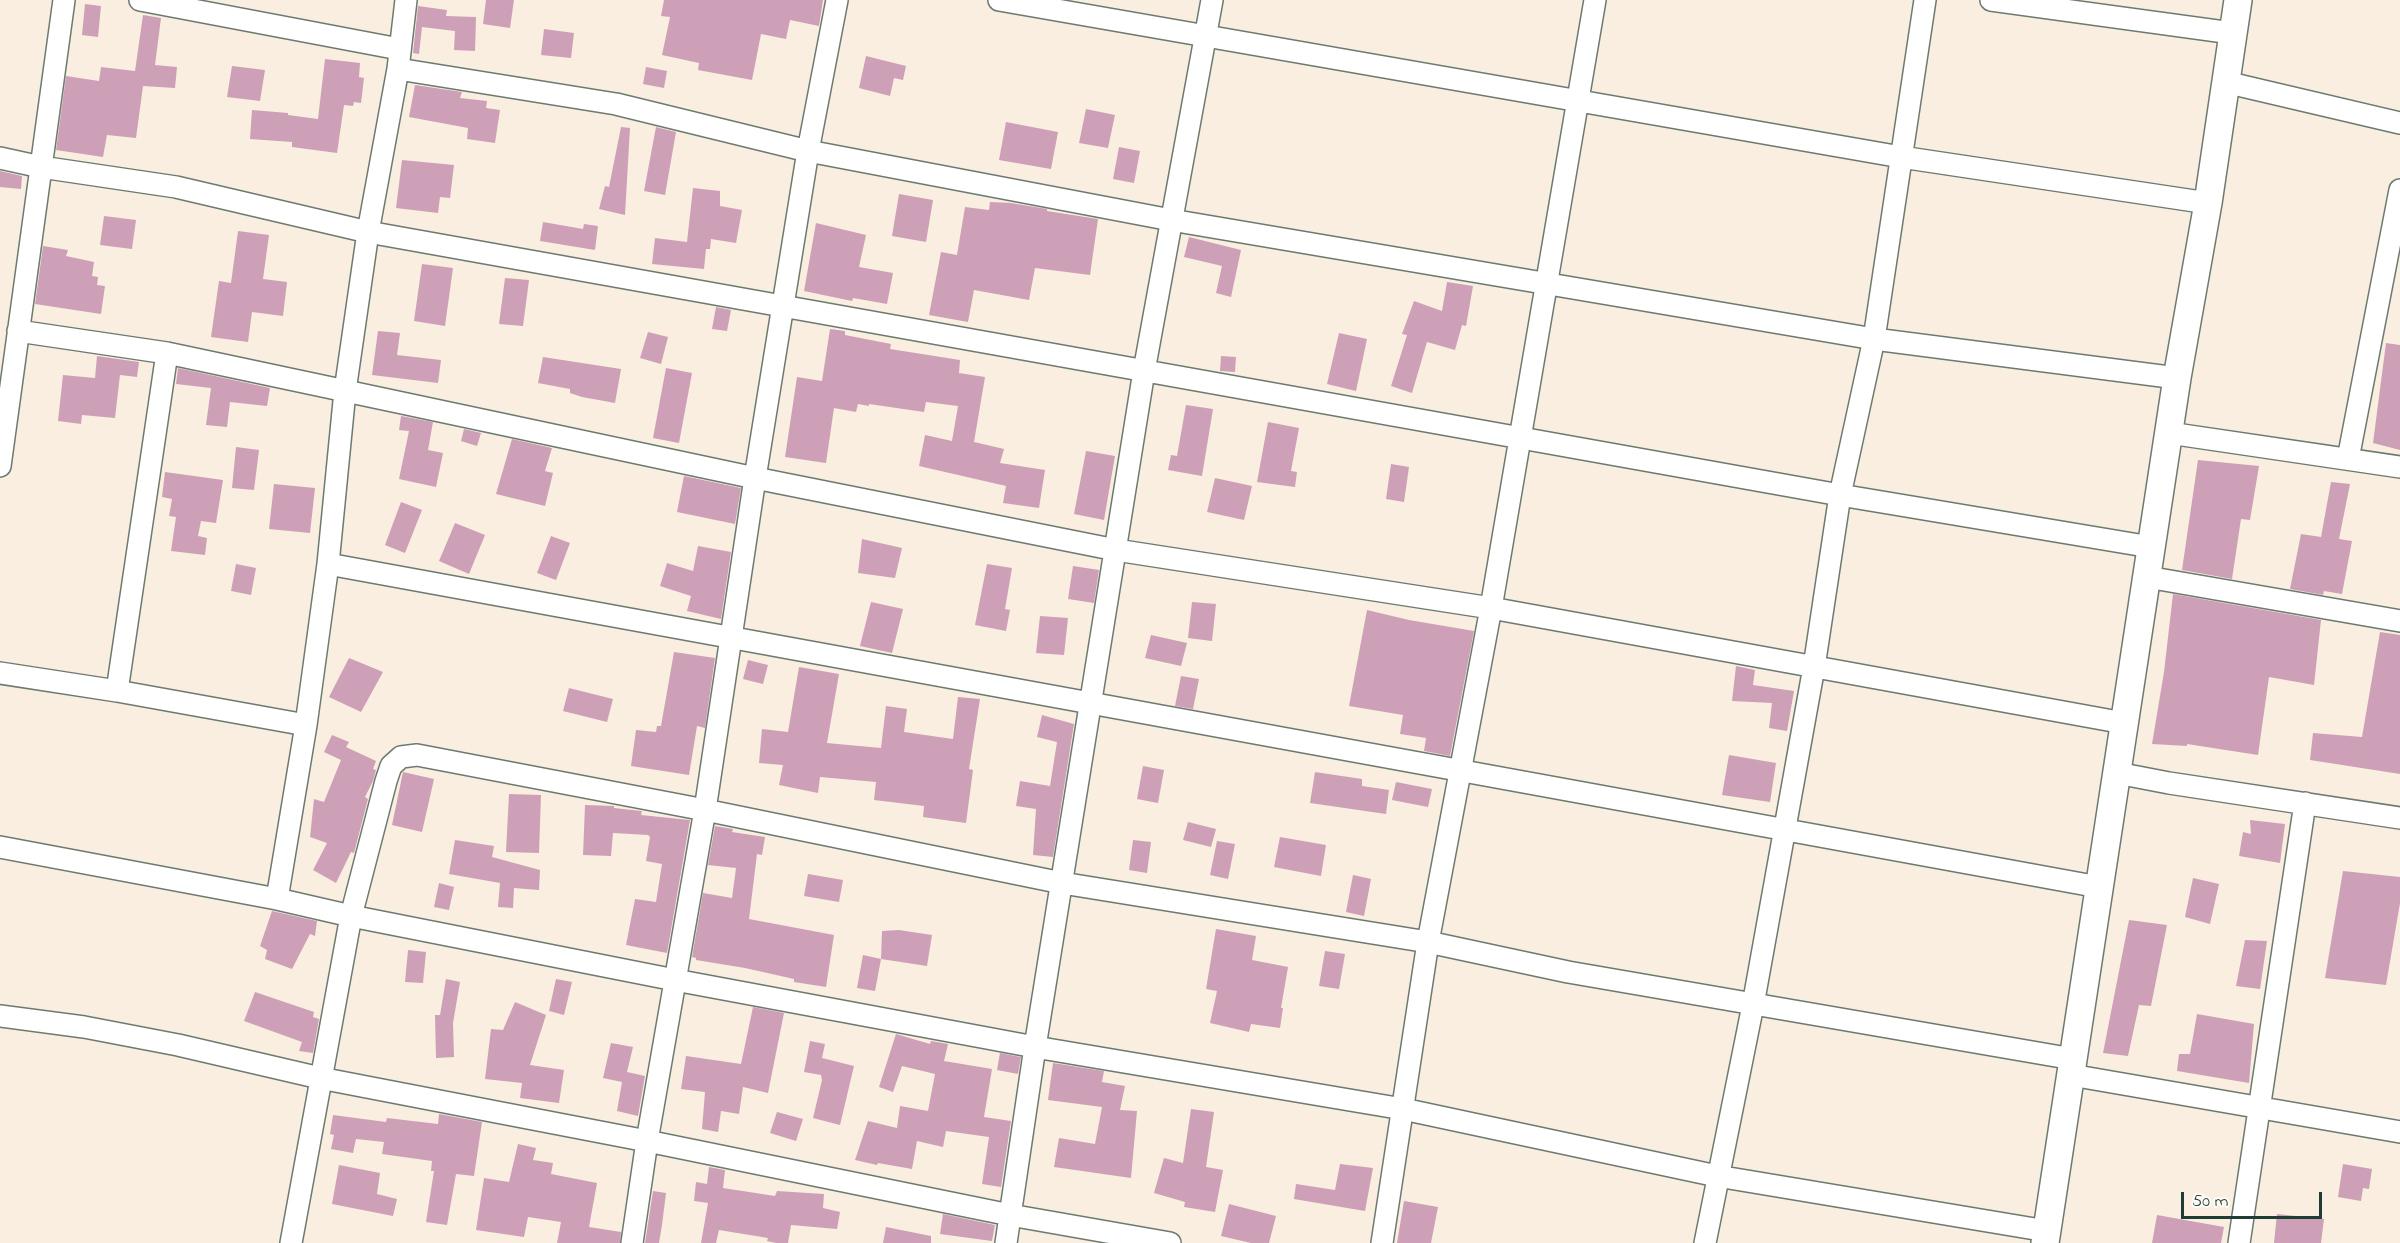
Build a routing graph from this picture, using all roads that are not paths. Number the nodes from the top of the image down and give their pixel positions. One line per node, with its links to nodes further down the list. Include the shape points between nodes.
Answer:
1 (64, 0): 21 (street)
2 (140, 0): 11 (street)
3 (406, 0): 14 (street)
4 (837, 0): 18 (street)
5 (999, 0): 13 (street)
6 (1212, 0): 13 (street)
7 (1595, 0): 16 (street)
8 (1925, 0): 19 (street)
9 (1991, 0): 12 (street)
10 (2238, 0): 12 (main road)
11 (208, 6): 14 (street)
12 (2232, 33): 15 (main road)
13 (1205, 36): 16 (street); 24 (street)
14 (399, 59): 18 (street, via 616,104); 25 (street)
15 (2224, 82): 17 (street); 23 (main road)
16 (1576, 101): 19 (street); 26 (street)
17 (2400, 123)
18 (808, 151): 24 (street); 27 (street)
19 (1901, 157): 23 (street); 29 (street)
20 (0, 158): 21 (street)
21 (41, 167): 25 (street, via 176,187); 28 (street)
22 (2400, 190): 36 (street)
23 (2208, 203): 32 (main road)
24 (1171, 220): 26 (street); 31 (street)
25 (368, 232): 27 (street); 33 (street)
26 (1546, 282): 29 (street); 35 (street)
27 (783, 306): 31 (street); 39 (street)
28 (18, 331): 30 (street); 37 (street)
29 (1874, 339): 32 (street); 40 (street)
30 (166, 353): 33 (street); 50 (street)
31 (1144, 371): 35 (street); 42 (street)
32 (2177, 378): 34 (main road)
33 (345, 391): 39 (street); 43 (street)
34 (2169, 433): 36 (street); 41 (main road)
35 (1520, 438): 40 (street); 45 (street)
36 (2348, 459): 38 (street)
37 (0, 466)
38 (2400, 467)
39 (755, 478): 42 (street); 47 (street)
40 (1840, 495): 41 (street); 48 (street)
41 (2151, 547): 44 (main road)
42 (1116, 550): 45 (street); 51 (street)
43 (328, 564): 47 (street); 53 (street)
44 (2147, 577): 46 (street); 52 (main road)
45 (1491, 608): 48 (street); 54 (street)
46 (2400, 621)
47 (730, 637): 51 (street); 57 (street)
48 (1814, 667): 52 (street); 59 (street)
49 (0, 674): 50 (street)
50 (117, 691): 53 (street)
51 (1089, 703): 54 (street); 61 (street)
52 (2124, 723): 55 (main road)
53 (306, 725): 63 (street)
54 (1460, 770): 59 (street); 65 (street)
55 (2117, 773): 56 (street); 62 (main road)
56 (2306, 803): 58 (street); 72 (street)
57 (705, 810): 61 (street); 64 (street, via 417,754 401,757 386,781); 66 (street)
58 (2400, 818)
59 (1784, 829): 62 (street); 67 (street)
60 (0, 846): 63 (street)
61 (1062, 883): 65 (street); 69 (street)
62 (2099, 887): 70 (main road)
63 (277, 899): 64 (street)
64 (351, 916): 66 (street); 71 (street)
65 (1428, 942): 67 (street); 73 (street)
66 (675, 980): 69 (street); 75 (street)
67 (1753, 1005): 70 (street); 76 (street)
68 (0, 1016): 71 (street, via 166,1042)
69 (1035, 1047): 73 (street); 77 (street)
70 (2072, 1067): 72 (street); 78 (main road)
71 (320, 1078): 75 (street); 79 (street)
72 (2261, 1108): 74 (street); 85 (street)
73 (1403, 1109): 76 (street); 83 (street)
74 (2400, 1132)
75 (647, 1141): 77 (street); 80 (street)
76 (1717, 1176): 78 (street); 84 (street)
77 (1010, 1215): 81 (street); 82 (street)
78 (2046, 1237)
79 (291, 1243)
80 (632, 1243)
81 (1006, 1243)
82 (1170, 1243)
83 (1382, 1243)
84 (1705, 1243)
85 (2240, 1243)

